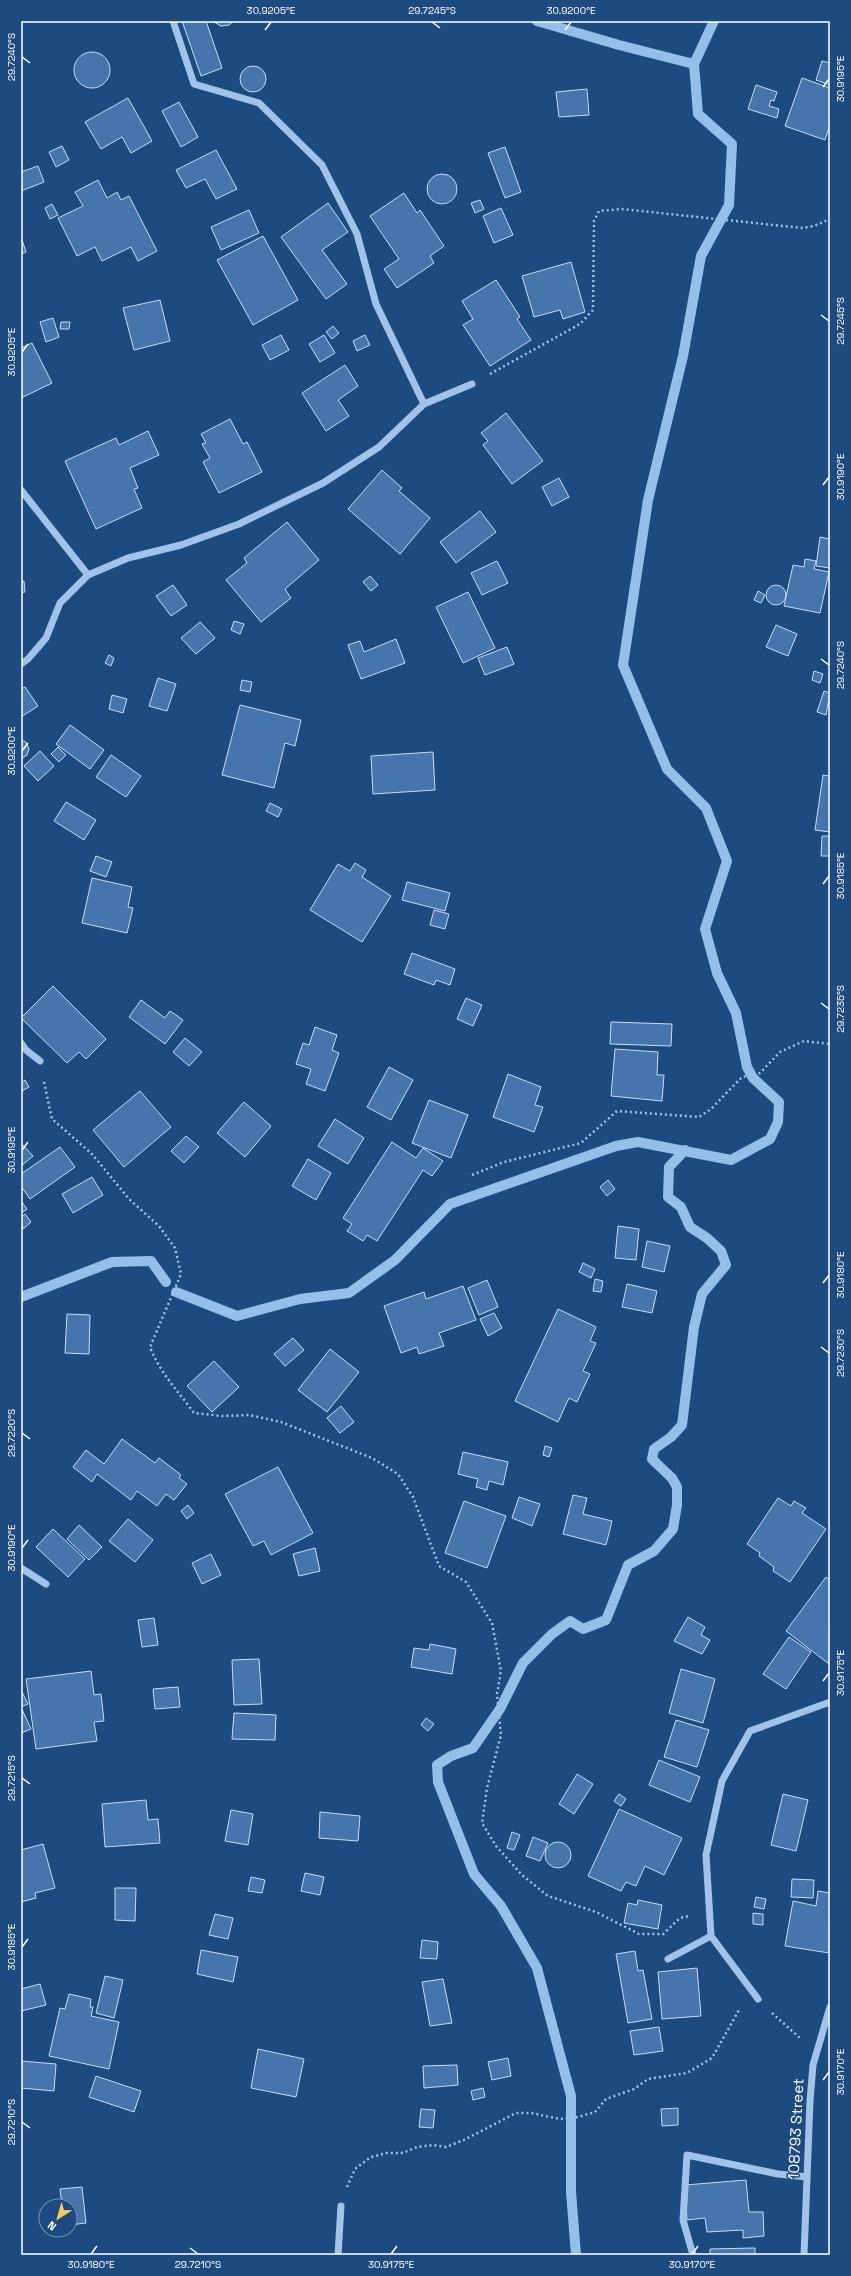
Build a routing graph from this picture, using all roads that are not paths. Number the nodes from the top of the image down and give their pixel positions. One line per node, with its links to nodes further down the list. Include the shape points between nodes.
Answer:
1 (173, 21): 3 (street, via 194,84 259,103 322,165 357,234 376,304)
2 (472, 384): 3 (street)
3 (424, 404): 5 (street, via 379,447 323,483 239,524 181,545 128,558)
4 (21, 490): 5 (street)
5 (88, 575): 6 (street, via 60,603 46,638 28,660)
6 (21, 664)
7 (21, 1043): 8 (street)
8 (40, 1061)
9 (21, 1568): 10 (street)
10 (46, 1584)
11 (830, 1702): 12 (street, via 750,1731 722,1781 706,1855)
12 (711, 1936): 13 (street); 14 (street)
13 (668, 1959)
14 (758, 1998)
15 (830, 2007): 16 (street, 108793 Street, via 817,2050 810,2101)
16 (806, 2177): 19 (street, via 778,2174 687,2155 683,2220); 20 (street, 108793 Street)
17 (341, 2206): 18 (street)
18 (338, 2255)
19 (693, 2255)
20 (804, 2255)

